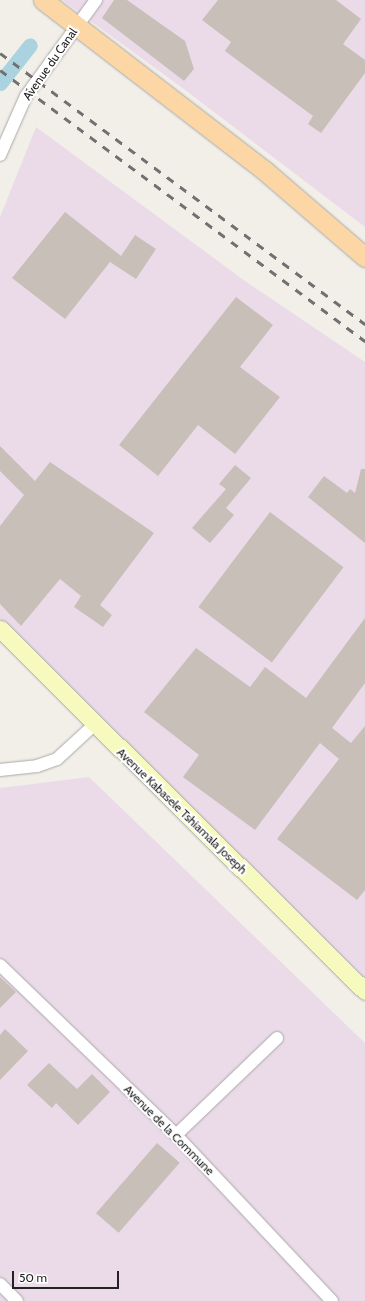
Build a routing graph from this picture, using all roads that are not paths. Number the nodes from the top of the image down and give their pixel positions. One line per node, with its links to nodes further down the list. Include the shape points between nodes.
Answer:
1 (43, 0): 3 (main road)
2 (96, 0): 3 (street, Avenue du Canal)
3 (72, 25): 4 (street, Avenue du Canal, via 26,96); 5 (main road, via 265,171)
4 (0, 155)
5 (365, 257)
6 (0, 629): 7 (main road, Avenue Kabasele Tshiamala Joseph)
7 (94, 725): 8 (street, via 56,759 37,766); 10 (main road, Avenue Kabasele Tshiamala Joseph)
8 (0, 770)
9 (0, 965): 12 (street, Avenue de la Commune)
10 (365, 991)
11 (277, 1038): 12 (street)
12 (176, 1135): 15 (street, Avenue de la Commune)
13 (0, 1284): 14 (street)
14 (18, 1301)
15 (332, 1301)

